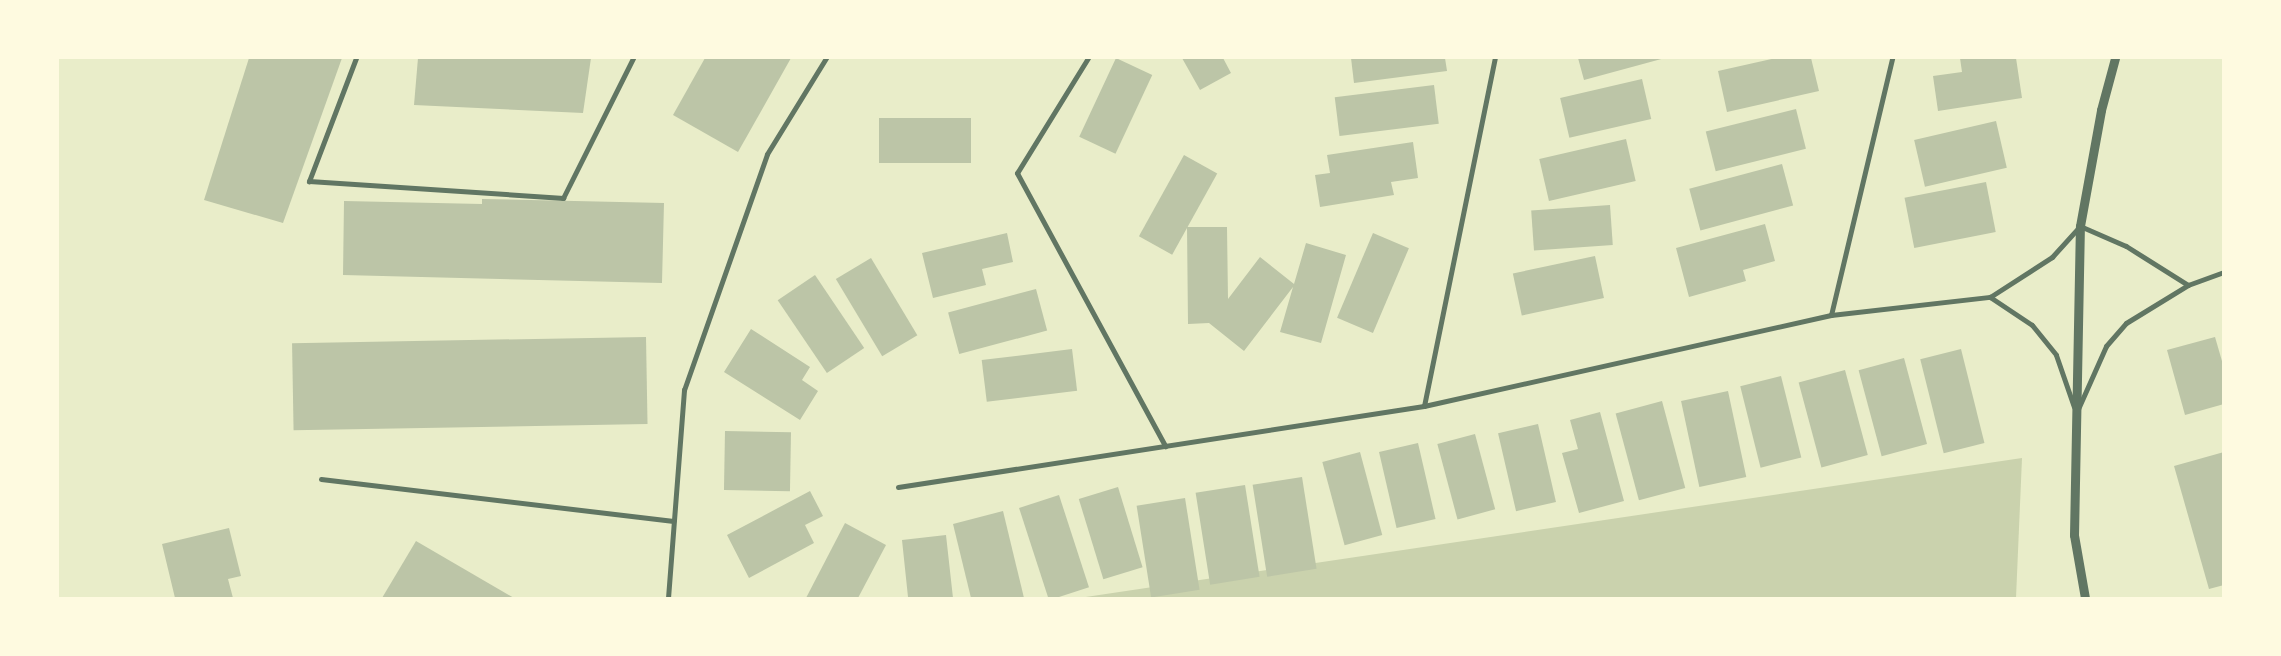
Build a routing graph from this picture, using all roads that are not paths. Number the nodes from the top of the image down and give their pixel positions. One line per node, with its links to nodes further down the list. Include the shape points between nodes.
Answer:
1 (356, 58): 2 (street, via 309,181 564,198)
2 (633, 58)
3 (826, 58): 18 (street, via 767,154 684,390)
4 (1088, 58): 15 (street, via 1017,173)
5 (1495, 58): 13 (street)
6 (1892, 58): 12 (street)
7 (2115, 58): 8 (street, via 2101,110)
8 (2080, 226): 10 (street, via 2126,246); 11 (street, via 2052,256); 14 (street)
9 (2224, 272): 10 (street)
10 (2188, 285): 14 (street, via 2126,323 2106,346)
11 (1990, 297): 12 (street); 14 (street, via 2032,325 2056,355)
12 (1831, 315): 13 (street)
13 (1424, 406): 15 (street)
14 (2076, 413): 20 (street, via 2074,535)
15 (1165, 446): 17 (street)
16 (321, 479): 18 (street)
17 (898, 487)
18 (674, 521): 19 (street)
19 (668, 598)
20 (2085, 598)

